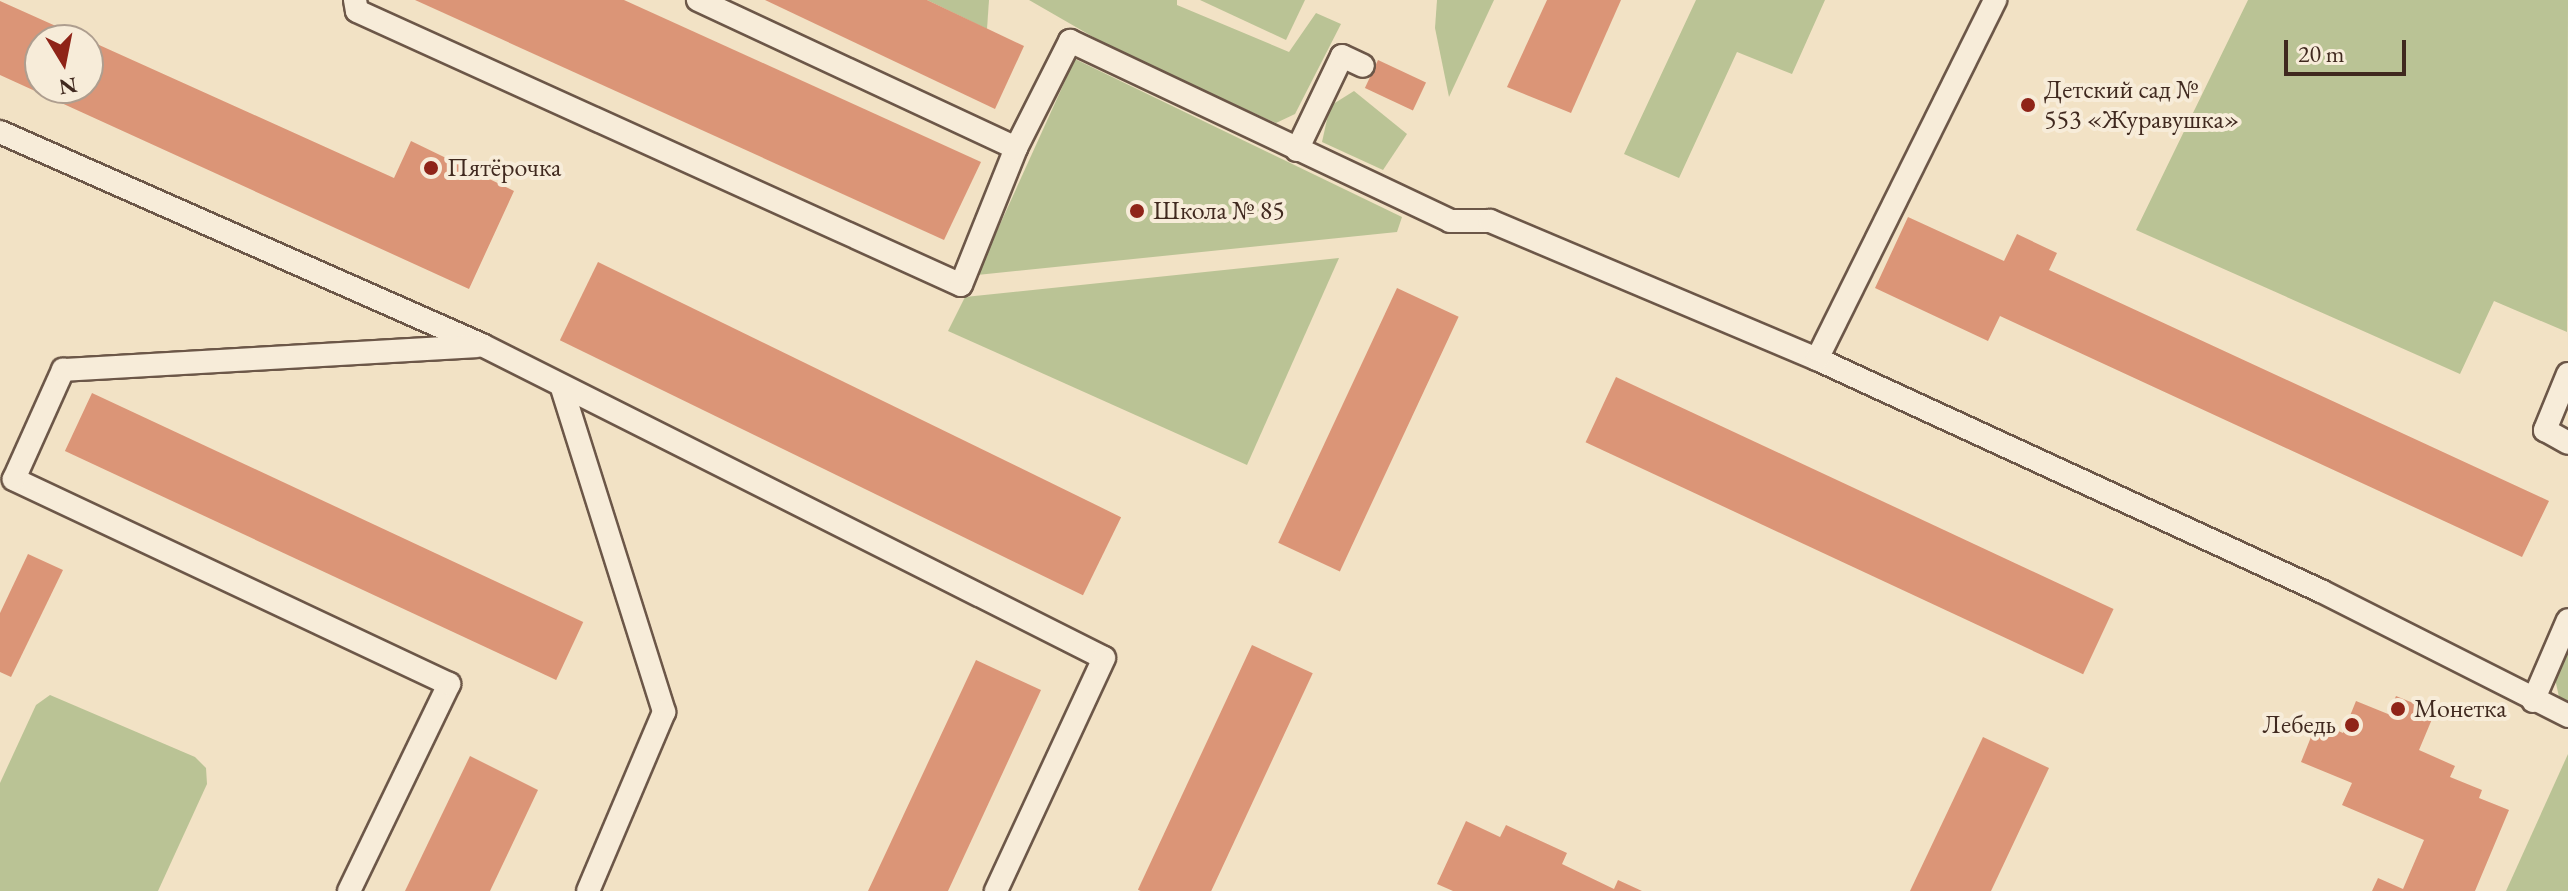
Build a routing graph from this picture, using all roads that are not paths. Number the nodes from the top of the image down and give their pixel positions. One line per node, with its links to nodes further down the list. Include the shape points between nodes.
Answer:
1 (355, 0): 6 (lane, via 357,11 961,285)
2 (698, 0): 6 (lane)
3 (1995, 0): 9 (lane)
4 (1363, 66): 7 (lane, via 1342,56)
5 (0, 132): 8 (lane)
6 (1016, 148): 7 (lane, via 1070,41)
7 (1297, 150): 9 (lane, via 1450,221 1490,221)
8 (482, 345): 11 (lane); 16 (lane, via 63,370 14,479 449,684)
9 (1817, 359): 14 (lane, via 2321,591)
10 (2568, 374): 12 (lane, via 2545,430)
11 (562, 388): 17 (lane, via 664,712); 18 (lane, via 1104,658)
12 (2568, 443)
13 (2568, 620): 14 (lane)
14 (2533, 701): 15 (lane)
15 (2568, 716)
16 (349, 891)
17 (588, 891)
18 (996, 891)

